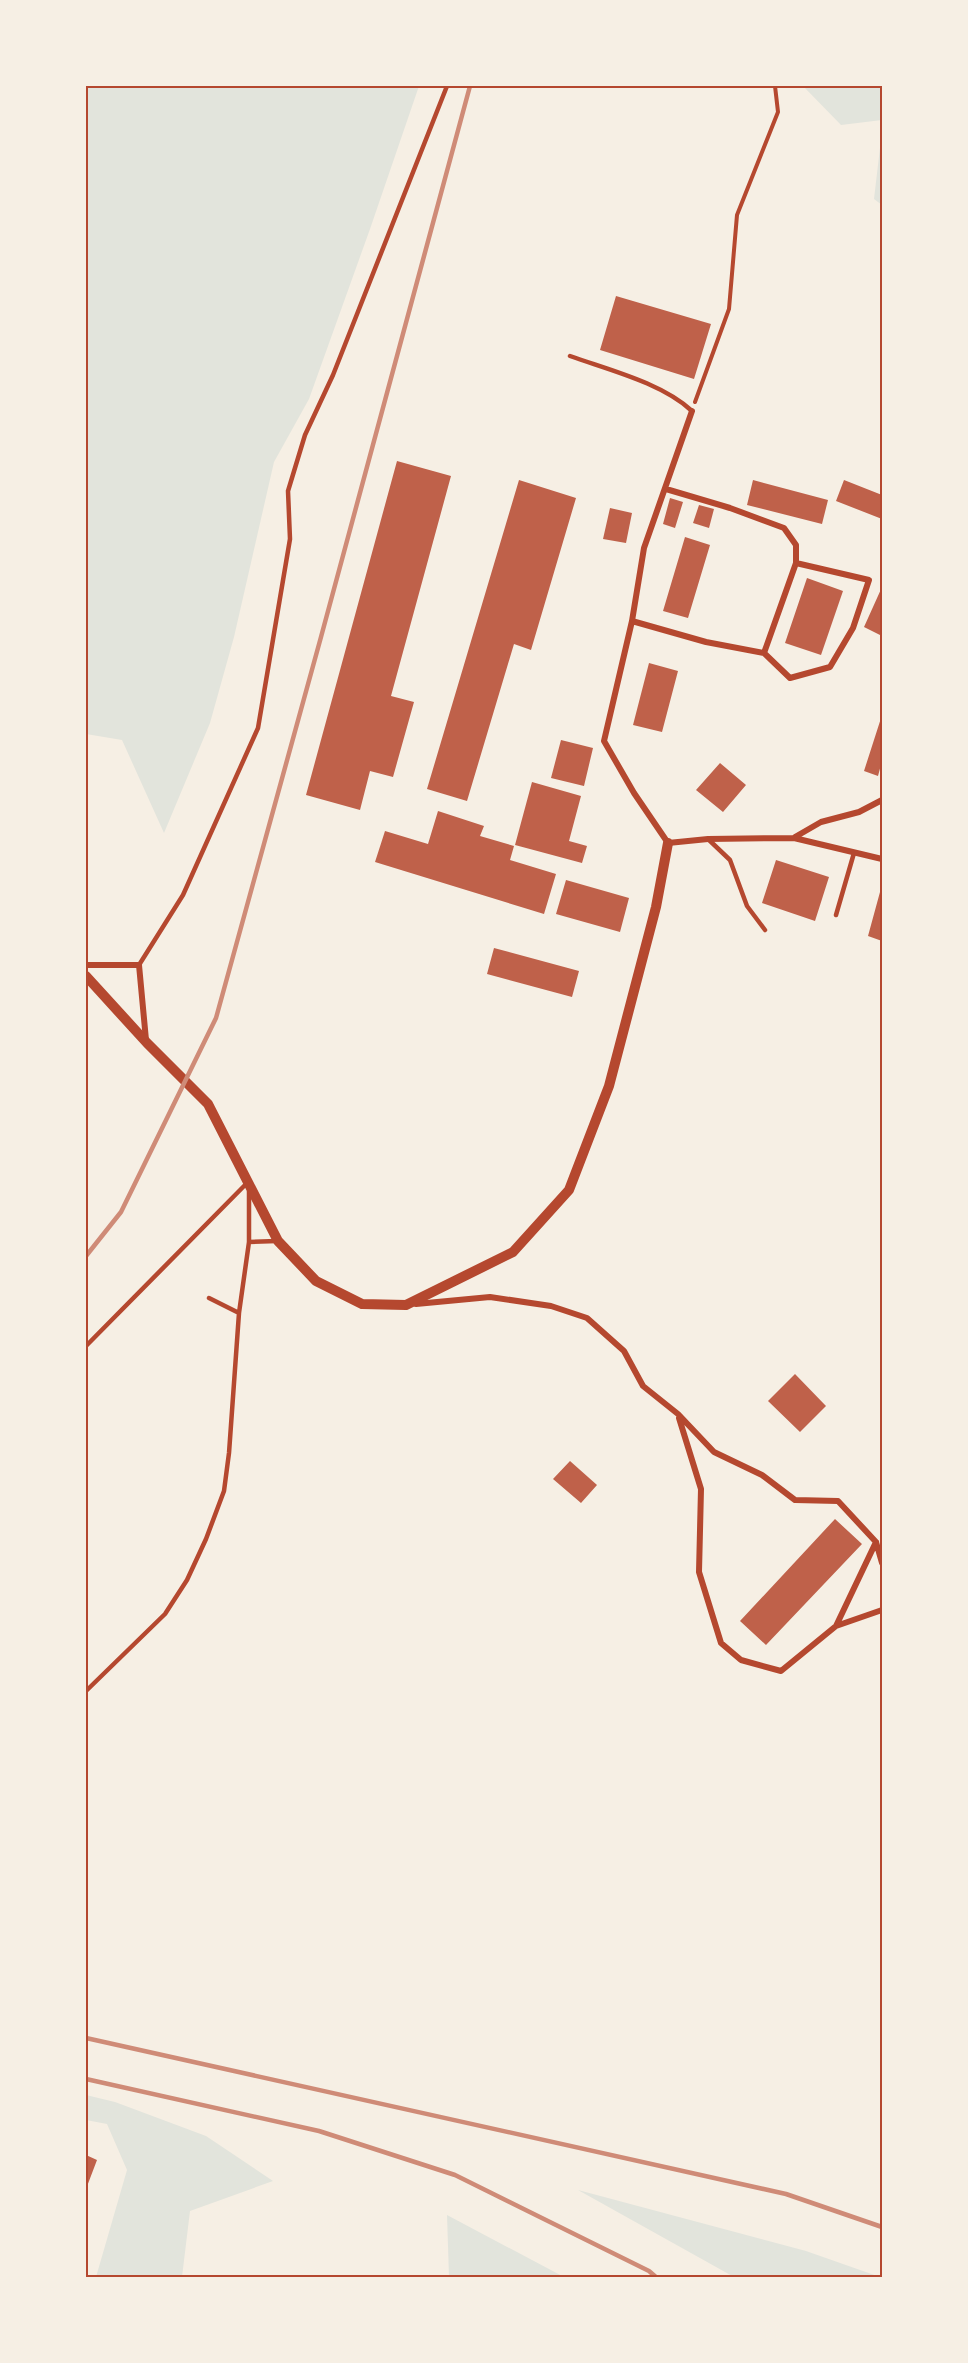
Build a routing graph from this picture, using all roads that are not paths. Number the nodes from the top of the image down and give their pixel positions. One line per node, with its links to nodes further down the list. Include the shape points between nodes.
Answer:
1 (447, 86): 17 (lane, via 333,375 305,435 288,491 290,539 258,728 183,895)
2 (570, 356): 3 (lane, via 630,377 681,401)
3 (692, 411): 4 (street)
4 (666, 489): 5 (street, via 784,528 796,545); 6 (street, via 644,548)
5 (796, 563): 7 (street); 7 (street, via 869,580 853,628 830,668 790,678)
6 (632, 621): 7 (street, via 706,642); 11 (street, via 604,741)
7 (764, 652)
8 (882, 800): 9 (street, via 859,812 821,822)
9 (794, 838): 10 (street); 12 (street)
10 (708, 839): 11 (street); 15 (lane, via 730,860 747,906)
11 (668, 843): 24 (street, via 656,907 609,1086 569,1190 513,1252)
12 (854, 853): 13 (street); 14 (lane)
13 (882, 859)
14 (837, 915)
15 (765, 930)
16 (86, 965): 17 (street)
17 (139, 965): 19 (street)
18 (86, 976): 19 (street)
19 (147, 1043): 20 (street, via 208,1104)
20 (249, 1181): 21 (street); 22 (lane); 26 (lane)
21 (278, 1241): 22 (lane); 24 (street, via 316,1281 362,1304)
22 (249, 1242): 25 (lane)
23 (209, 1298): 25 (lane)
24 (406, 1305): 27 (street, via 490,1297 551,1306 587,1318 624,1351 643,1386)
25 (238, 1312): 32 (lane, via 230,1453 224,1491 206,1539 165,1614)
26 (86, 1346)
27 (678, 1414): 28 (street, via 714,1452 762,1475 795,1500 838,1501); 31 (street, via 701,1489 699,1572 721,1643 741,1660 781,1671)
28 (876, 1542): 29 (street); 31 (street)
29 (882, 1563)
30 (882, 1610): 31 (street)
31 (836, 1626)
32 (86, 1691)

